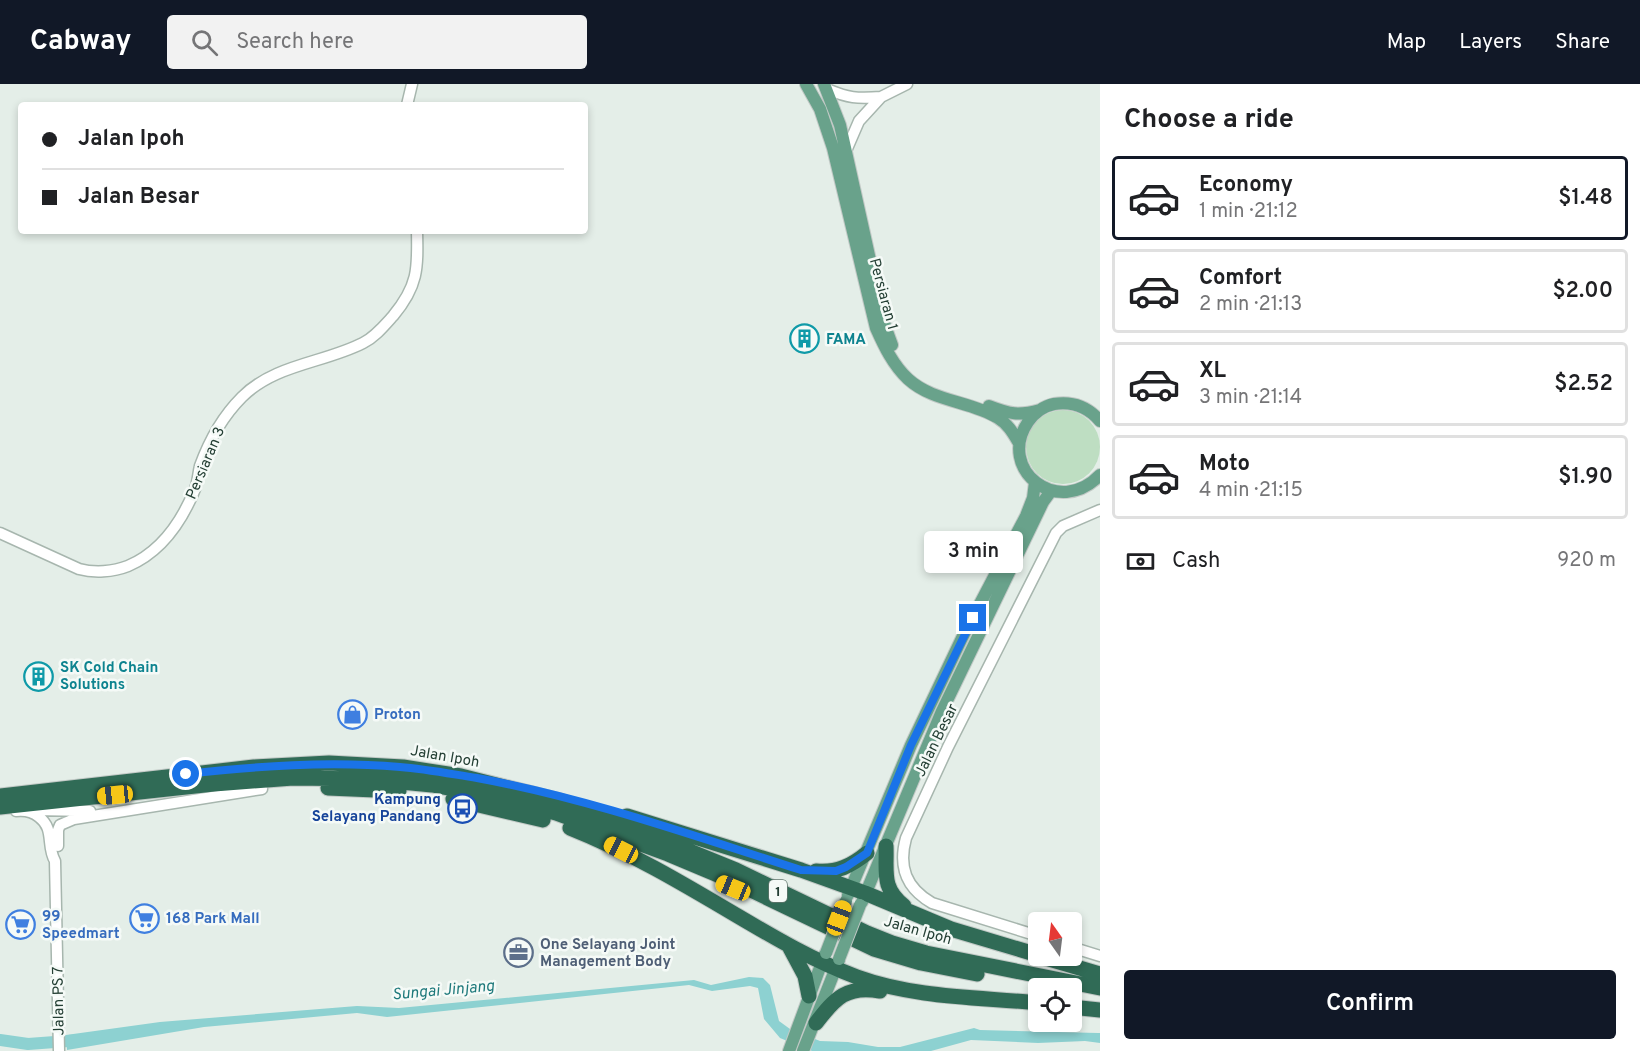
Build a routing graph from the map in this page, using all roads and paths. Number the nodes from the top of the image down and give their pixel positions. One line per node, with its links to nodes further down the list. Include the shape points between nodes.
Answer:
1 (412, 84): 6 (street)
2 (806, 84): 11 (main road, Persiaran 1, via 820,109 833,148 876,328 886,350 900,371 918,387 999,418)
3 (907, 84): 5 (street)
4 (825, 86): 5 (street, via 856,99); 7 (main road, Persiaran 1)
5 (881, 97): 7 (street, via 859,121)
6 (408, 102)
7 (846, 152): 9 (main road, Persiaran 1, via 884,323 907,370 919,379 1009,414)
8 (417, 234): 16 (street, Persiaran 3, via 414,284 405,302 380,331 364,342 287,369 244,394 217,430 186,507 167,538 144,559 122,568 91,572)
9 (1040, 410): 10 (main road, Persiaran 1, via 1062,403); 11 (main road, via 1026,424)
10 (1097, 414)
11 (1019, 443): 13 (main road, via 1025,471)
12 (1097, 481): 14 (main road, via 1072,492)
13 (1035, 482): 14 (main road); 27 (main road, Jalan Besar, via 1034,498 1026,516 911,745)
14 (1051, 491): 26 (main road, Jalan Besar, via 942,711)
15 (1100, 510): 33 (street, Jalan Besar, via 1056,533 948,747 902,853 906,877 918,894 932,903)
16 (0, 533)
17 (461, 776): 20 (highway, Jalan Ipoh / 1, via 403,767 329,763 242,768); 29 (highway, via 586,803); 42 (highway, Jalan Ipoh / 1, via 560,801 628,826 736,870 892,943)
18 (181, 788): 19 (highway, via 200,792); 21 (highway, Jalan Ipoh / 1); 32 (highway, Jalan Ipoh / 1, via 278,779 357,778 432,785 501,798 556,813 668,854 730,879)
19 (262, 789): 24 (street); 25 (highway, via 316,787 411,792)
20 (0, 796)
21 (0, 807)
22 (25, 810): 23 (street); 24 (street); 28 (street, Jalan PS 7, via 47,824)
23 (0, 813)
24 (108, 813): 28 (street, via 60,825)
25 (556, 823): 32 (highway, via 703,875); 34 (highway, via 636,858)
26 (886, 846): 30 (main road, Jalan Besar); 31 (highway, via 888,886 901,904)
27 (867, 853): 29 (highway, via 836,871); 30 (main road, Jalan Besar)
28 (55, 861): 52 (street, Jalan PS 7)
29 (801, 870): 30 (highway)
30 (856, 897): 31 (highway); 38 (main road, bridge)
31 (916, 914): 36 (highway)
32 (818, 923): 41 (highway, Jalan Ipoh / 1, via 904,959)
33 (1028, 933)
34 (790, 948): 38 (highway); 45 (highway, via 805,976)
35 (1082, 950): 37 (street)
36 (1028, 952)
37 (1100, 956)
38 (831, 960): 43 (highway, via 880,984); 45 (main road); 50 (main road)
39 (1074, 966): 40 (highway)
40 (1100, 974)
41 (1028, 983)
42 (1100, 988)
43 (913, 992): 47 (highway); 50 (highway, via 850,991)
44 (1082, 994): 46 (highway)
45 (809, 996): 50 (main road)
46 (1100, 998)
47 (1028, 1002)
48 (1082, 1008): 49 (highway)
49 (1100, 1010)
50 (809, 1020): 51 (main road); 53 (main road)
51 (789, 1050)
52 (59, 1051)
53 (803, 1051)

